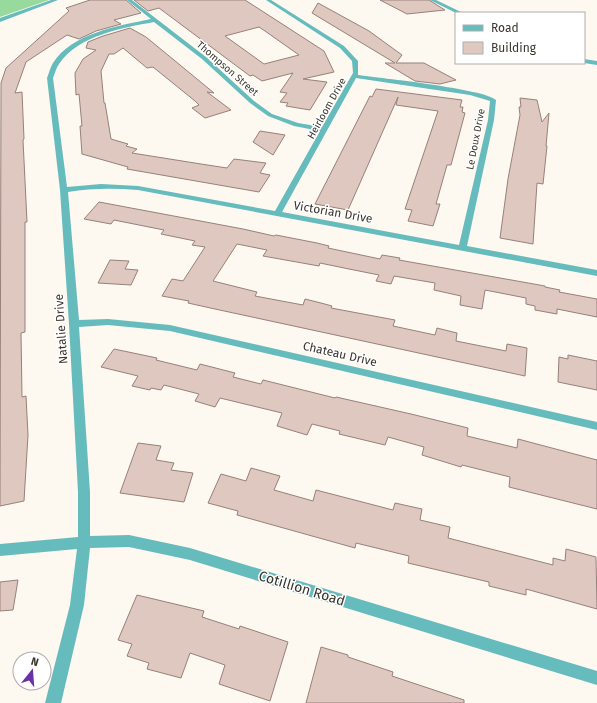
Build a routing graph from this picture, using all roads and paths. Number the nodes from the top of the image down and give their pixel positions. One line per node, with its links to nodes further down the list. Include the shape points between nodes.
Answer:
1 (56, 0): 6 (street)
2 (129, 0): 7 (street, Thompson Street)
3 (268, 0): 10 (street, Heirloom Drive, via 342,47 355,60)
4 (432, 0): 5 (street)
5 (458, 12)
6 (0, 20)
7 (155, 20): 11 (street, Thompson Street, via 270,115 296,125); 12 (street, Natalie Drive, via 115,29 82,42 64,54 52,69 50,78)
8 (585, 61): 9 (street)
9 (597, 63)
10 (355, 76): 11 (street, Heirloom Drive); 14 (street, Le Doux Drive, via 470,92 493,100 491,120)
11 (325, 130): 13 (street, Heirloom Drive)
12 (64, 190): 13 (street, Victorian Drive, via 93,186 138,188); 16 (street, Natalie Drive)
13 (277, 214): 14 (street, Victorian Drive)
14 (462, 248): 15 (street, Victorian Drive)
15 (597, 273)
16 (74, 324): 17 (street, Chateau Drive, via 108,322 170,328); 18 (street, Natalie Drive, via 84,492)
17 (597, 426)
18 (84, 542): 19 (street, Cotillion Road); 20 (street, Cotillion Road, via 129,541 190,554); 21 (street, Natalie Drive, via 77,605)
19 (0, 550)
20 (597, 678)
21 (53, 703)

